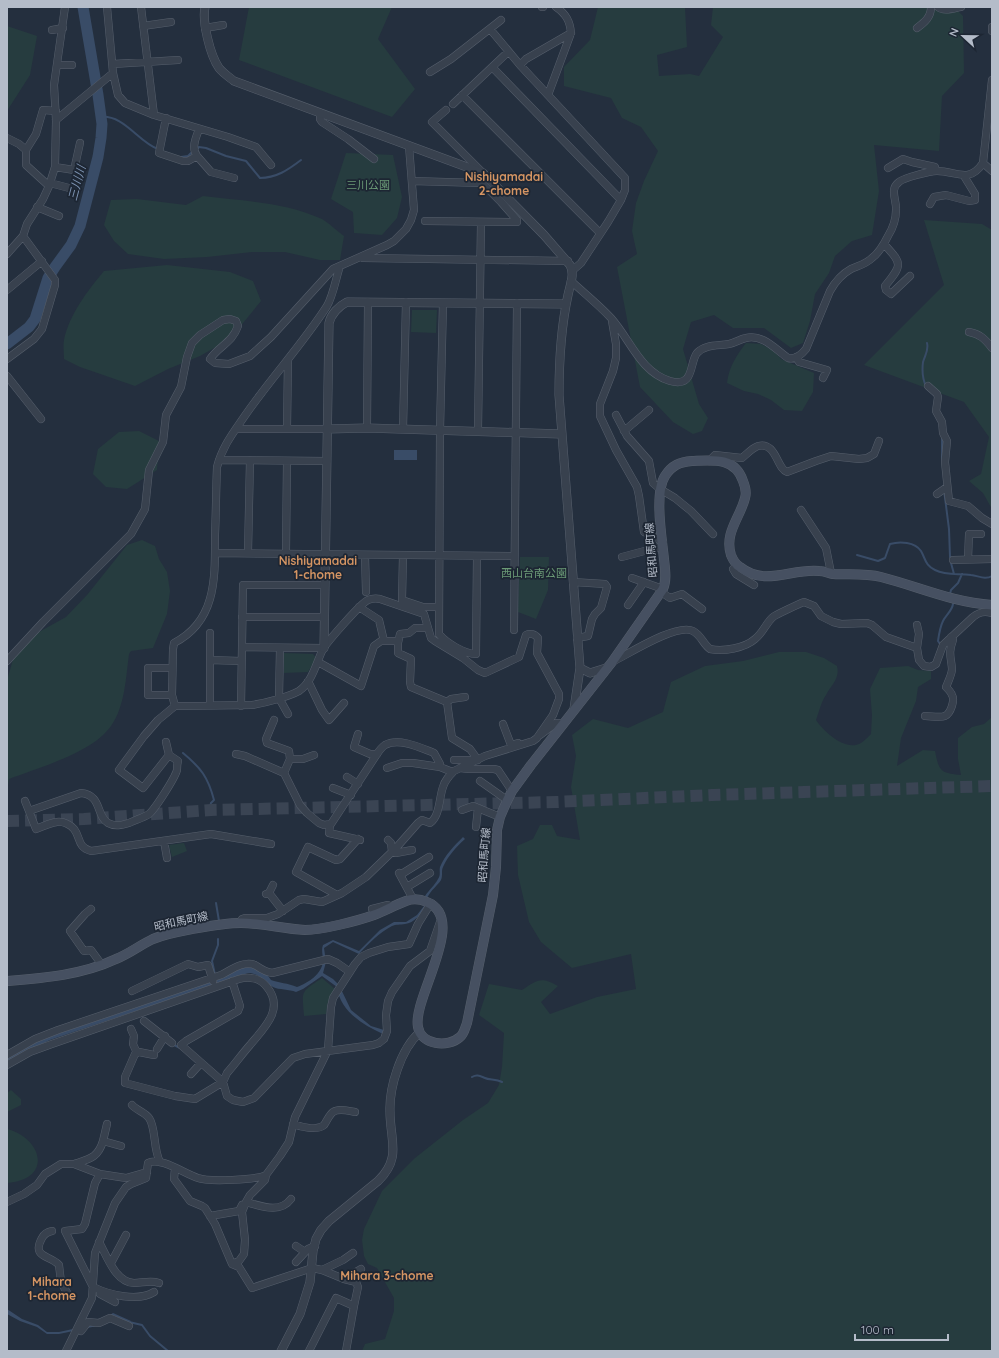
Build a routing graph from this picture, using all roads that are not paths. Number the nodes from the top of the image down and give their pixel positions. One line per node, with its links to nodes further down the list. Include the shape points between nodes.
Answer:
1 (65, 7): 14 (street)
2 (107, 7): 24 (street)
3 (141, 7): 11 (street)
4 (205, 7): 15 (street)
5 (556, 7): 20 (street, via 566,16)
6 (931, 7): 16 (street, via 931,14)
7 (938, 7): 8 (street)
8 (961, 7)
9 (502, 20): 17 (street)
10 (171, 22): 11 (street)
11 (143, 26): 23 (street)
12 (223, 26): 15 (street)
13 (992, 27): 19 (street)
14 (63, 28): 18 (street); 25 (street)
15 (205, 28): 37 (street, via 219,68 234,81)
16 (917, 28)
17 (490, 29): 21 (street); 29 (street)
18 (52, 30)
19 (992, 31)
20 (571, 33): 27 (street); 33 (street)
21 (508, 52): 27 (street); 28 (street)
22 (178, 60): 23 (street)
23 (147, 62): 24 (street); 38 (street)
24 (113, 64): 30 (street)
25 (57, 65): 26 (street); 36 (street, via 54,85)
26 (72, 65)
27 (520, 65): 33 (street)
28 (492, 67): 32 (street); 60 (street)
29 (430, 72)
30 (114, 73): 38 (street, via 118,95 125,103); 40 (street)
31 (992, 80): 48 (street)
32 (462, 95): 34 (street); 66 (street)
33 (548, 95): 60 (street, via 625,178 625,190)
34 (453, 104)
35 (446, 110): 54 (street, via 432,122)
36 (56, 111): 40 (street); 45 (street, via 42,110 36,134)
37 (320, 113): 44 (street); 47 (street, via 322,122)
38 (154, 114): 39 (street)
39 (166, 118): 41 (street); 46 (street, via 160,149 183,161 188,161)
40 (56, 120): 50 (street)
41 (199, 129): 46 (street); 49 (street, via 256,147)
42 (7, 138): 45 (street)
43 (80, 143): 50 (street, via 74,170)
44 (409, 146): 54 (street); 57 (street)
45 (26, 150): 58 (street, via 26,165)
46 (195, 152): 56 (street, via 211,172)
47 (374, 159)
48 (983, 163): 53 (street); 55 (street, via 975,173)
49 (270, 165)
50 (55, 167): 58 (street)
51 (888, 168): 52 (street, via 903,159 935,167)
52 (936, 171): 55 (street); 68 (street, via 905,178 897,184 894,192 895,219)
53 (992, 171)
54 (483, 173): 72 (street)
55 (964, 176): 61 (street, via 975,194 975,200 969,201 946,195 934,197)
56 (234, 178)
57 (412, 181): 65 (street, via 483,184 517,220); 70 (street, via 414,210 406,229 394,241)
58 (50, 185): 59 (street); 62 (street)
59 (69, 188)
60 (621, 200): 66 (street)
61 (930, 204)
62 (37, 207): 63 (street); 67 (street)
63 (59, 216)
64 (425, 221): 65 (street)
65 (481, 222): 71 (street)
66 (600, 234): 75 (street, via 581,263)
67 (23, 236): 69 (street); 73 (street)
68 (884, 244): 76 (street, via 899,263 885,286 886,290 891,294); 90 (street, via 873,257 846,273 834,284 806,349)
69 (7, 253)
70 (359, 258): 71 (street); 74 (street)
71 (481, 260): 72 (street); 82 (street)
72 (568, 261): 75 (street)
73 (44, 264): 78 (street); 91 (street, via 55,280 42,329 34,339)
74 (340, 266): 85 (street); 165 (street, via 333,269 271,337 250,356 229,364 215,363 210,359 235,334 238,326 236,321 230,319 223,320 192,343 180,387 166,415 163,442 149,470 145,509 131,534 42,622)
75 (573, 270): 77 (street)
76 (910, 276)
77 (571, 281): 84 (street); 87 (street)
78 (7, 290)
79 (368, 302): 80 (street); 86 (street, via 347,302); 100 (street)
80 (406, 302): 81 (street); 103 (street)
81 (443, 303): 82 (street); 104 (street)
82 (480, 303): 83 (street); 105 (street)
83 (517, 303): 84 (street); 107 (street)
84 (566, 304): 108 (street, via 559,378)
85 (328, 305): 86 (street); 92 (street)
86 (335, 311): 102 (street, via 329,323)
87 (612, 318): 90 (street, via 636,354 656,375 671,381 679,382 689,376 696,354 700,350 729,344 746,337 766,341 788,358); 120 (street, via 616,358 600,404 600,416 637,487 644,532)
88 (969, 332): 89 (street, via 984,338)
89 (992, 348)
90 (796, 357): 94 (street, via 799,362 827,370)
91 (7, 359)
92 (288, 360): 99 (street); 101 (street)
93 (7, 376): 98 (street)
94 (823, 378)
95 (928, 386): 117 (street, via 938,397 936,411 942,422 946,441 942,491 949,501 968,506)
96 (649, 410): 106 (street)
97 (616, 415): 106 (street)
98 (41, 419)
99 (236, 428): 101 (street); 110 (street)
100 (367, 428): 102 (street); 103 (street)
101 (287, 429): 102 (street)
102 (327, 429): 114 (street)
103 (403, 429): 104 (street)
104 (440, 430): 105 (street); 127 (street)
105 (478, 431): 107 (street)
106 (624, 431): 115 (street, via 649,461 654,483)
107 (517, 432): 108 (street); 129 (street)
108 (561, 434): 137 (street)
109 (879, 441): 112 (street, via 874,454 868,458 831,456 787,472 783,470 775,454 763,446 757,446 742,458 714,455)
110 (219, 460): 111 (street); 121 (street)
111 (250, 460): 113 (street); 122 (street)
112 (709, 460): 115 (main road, 昭和馬町線, via 675,465 664,477); 134 (main road, 昭和馬町線, via 721,461 735,467 745,485 745,499 729,540 730,552)
113 (287, 461): 114 (street); 123 (street)
114 (327, 461): 124 (street)
115 (660, 489): 118 (street, via 675,498); 120 (main road, 昭和馬町線)
116 (801, 510): 135 (street, via 826,548)
117 (992, 524)
118 (713, 534)
119 (982, 534): 131 (street, via 969,534)
120 (663, 544): 130 (street); 141 (main road, 昭和馬町線, via 665,580)
121 (215, 553): 122 (street); 168 (street, via 213,584 208,605 198,624 174,643)
122 (248, 553): 123 (street)
123 (286, 553): 124 (street)
124 (325, 554): 125 (street); 139 (street)
125 (365, 555): 126 (street); 142 (street)
126 (403, 555): 127 (street); 146 (street, via 402,600 422,607)
127 (440, 555): 128 (street); 146 (street)
128 (477, 556): 129 (street); 146 (street, via 476,654 469,654 439,634)
129 (514, 556): 153 (street)
130 (622, 557)
131 (968, 559): 132 (street); 133 (street)
132 (992, 559)
133 (953, 560)
134 (737, 565): 135 (main road, via 744,571 758,576 818,570); 140 (street, via 733,569 736,574)
135 (831, 574): 144 (main road, via 880,577 952,599)
136 (632, 578): 138 (street)
137 (573, 582): 156 (street); 156 (street, via 605,584 607,587 601,608 592,619 588,636)
138 (644, 582): 141 (street); 143 (street)
139 (324, 585): 149 (street, via 243,585); 150 (street)
140 (754, 585)
141 (662, 590): 147 (street, via 670,598 682,594); 167 (main road, 昭和馬町線)
142 (366, 592)
143 (628, 605)
144 (992, 605)
145 (359, 607): 152 (street, via 368,600 380,599 424,614); 157 (street, via 380,620); 161 (street)
146 (439, 607)
147 (702, 609)
148 (992, 613): 155 (street, via 978,613)
149 (242, 617): 150 (street); 159 (street)
150 (324, 617): 161 (street)
151 (917, 625): 162 (street, via 920,634)
152 (428, 628): 158 (street, via 415,628 409,633 400,634); 186 (street, via 435,642 485,673 519,657 526,635 537,636 537,653 557,689 559,699 553,715)
153 (514, 630)
154 (210, 634): 163 (street)
155 (951, 637): 162 (street, via 943,645 936,664 931,667 921,663); 181 (street, via 952,670 946,687 952,695 952,706 944,716)
156 (577, 638): 169 (street)
157 (384, 641): 158 (street); 166 (street, via 374,646 361,686)
158 (398, 641): 174 (street, via 398,653 411,659 411,687)
159 (242, 647): 160 (street); 164 (street)
160 (280, 648): 161 (street); 173 (street)
161 (324, 648): 166 (street)
162 (917, 648): 167 (street, via 886,637 867,623 833,622 821,616 814,606 804,602 774,616 756,639 739,647 710,649 694,631 683,629 662,636)
163 (210, 660): 164 (street); 176 (street)
164 (241, 661): 178 (street)
165 (7, 662)
166 (318, 662): 170 (street)
167 (609, 665): 169 (street, via 590,673); 179 (main road, 昭和馬町線)
168 (172, 668): 171 (street); 171 (street, via 148,668 148,695)
169 (580, 668): 179 (street)
170 (308, 682): 173 (street, via 298,691); 175 (street, via 329,720)
171 (172, 696): 177 (street)
172 (464, 697): 174 (street)
173 (279, 698): 178 (street); 180 (street)
174 (446, 702): 196 (street, via 451,735 454,740 470,749)
175 (344, 703)
176 (210, 705): 177 (street); 178 (street)
177 (175, 706): 192 (street, via 158,720 119,770 144,788)
178 (241, 706)
179 (574, 709): 183 (main road, 昭和馬町線)
180 (288, 714)
181 (925, 716)
182 (274, 720): 193 (street, via 266,739 267,743)
183 (563, 723): 186 (street, via 556,724); 205 (main road, 昭和馬町線)
184 (502, 724): 189 (street, via 511,745 520,742)
185 (358, 734): 191 (street, via 354,747 370,754)
186 (537, 738): 189 (street)
187 (166, 742): 192 (street)
188 (289, 743): 193 (street)
189 (522, 745): 196 (street)
190 (236, 754): 200 (street)
191 (377, 754): 197 (street, via 390,743 408,744 434,753); 203 (street)
192 (169, 755): 210 (street, via 178,761 177,771 154,808 139,819 118,825 108,823 93,798 84,793)
193 (289, 755): 194 (street, via 303,759); 200 (street)
194 (314, 755)
195 (454, 760): 196 (street)
196 (478, 760): 199 (street)
197 (440, 767): 198 (street, via 402,763); 199 (street, via 450,771)
198 (387, 768)
199 (457, 770): 205 (street, via 494,768); 219 (street, via 442,787 433,821 421,821)
200 (284, 773): 213 (street, via 300,805 319,823)
201 (347, 777): 203 (street)
202 (480, 781): 207 (street)
203 (358, 784): 206 (street)
204 (333, 788): 206 (street)
205 (512, 791): 207 (main road, 昭和馬町線)
206 (351, 795): 213 (street)
207 (507, 800): 212 (main road, 昭和馬町線)
208 (25, 801): 210 (street)
209 (478, 808): 211 (street, via 473,806); 212 (street); 214 (street)
210 (29, 810): 216 (street, via 36,829 59,821 66,823 75,830 83,848 91,851)
211 (462, 810)
212 (500, 817): 245 (main road, 昭和馬町線, via 493,895 467,1023 462,1036 447,1044 431,1041)
213 (330, 824): 225 (street, via 329,833 360,840 336,860 308,847 296,872)
214 (476, 827)
215 (388, 840): 219 (street)
216 (164, 841): 217 (street, via 211,834); 221 (street)
217 (271, 844)
218 (412, 850): 219 (street)
219 (392, 852): 225 (street, via 361,882)
220 (429, 857): 224 (street, via 399,874)
221 (167, 858)
222 (430, 873): 224 (street)
223 (273, 885): 231 (street, via 267,894)
224 (407, 887): 226 (street)
225 (337, 896): 231 (street, via 322,902 302,899)
226 (413, 899): 227 (main road); 228 (main road, 昭和馬町線)
227 (431, 903): 232 (main road); 235 (street, via 409,944 369,953 361,957)
228 (393, 907): 230 (street, via 388,905); 233 (main road, 昭和馬町線, via 373,916 306,930)
229 (91, 909): 234 (street, via 70,931 84,951 91,950)
230 (372, 909)
231 (283, 911): 233 (street, via 268,918 245,918)
232 (441, 919): 245 (main road, via 442,937 421,1004 417,1026); 248 (street, via 430,951 410,966 392,992 388,1001 387,1031 384,1039 373,1045)
233 (240, 923): 234 (main road, 昭和馬町線, via 187,930 153,939)
234 (102, 965): 237 (main road, 昭和馬町線, via 69,975)
235 (350, 972): 236 (street, via 328,960 272,973 251,964 244,964); 248 (street, via 333,998)
236 (212, 978): 239 (street); 240 (street, via 208,965 198,967 188,964); 241 (street)
237 (7, 981)
238 (232, 981): 239 (street); 251 (street, via 240,1006 238,1011 181,1045); 254 (street, via 247,977 262,982 271,993 274,1011 269,1024 227,1073)
239 (215, 987): 242 (street)
240 (132, 991)
241 (135, 1004): 242 (street); 250 (street, via 35,1039)
242 (138, 1013): 252 (street, via 30,1052)
243 (144, 1020): 246 (street)
244 (131, 1029): 249 (street)
245 (419, 1033): 276 (street, via 407,1048 391,1090 390,1113 394,1150 388,1170 329,1221 321,1230)
246 (165, 1036): 247 (street); 249 (street, via 156,1052)
247 (172, 1043)
248 (328, 1050): 254 (street, via 293,1058 254,1098 246,1102 239,1102 226,1096); 258 (street)
249 (137, 1052): 254 (street, via 124,1077 125,1083 196,1103)
250 (7, 1055)
251 (201, 1063): 253 (street); 254 (street)
252 (7, 1065)
253 (191, 1074)
254 (223, 1082)
255 (132, 1105): 261 (street, via 150,1120)
256 (355, 1112): 258 (street, via 333,1112 320,1127 304,1128)
257 (107, 1124): 259 (street)
258 (293, 1124): 266 (street, via 289,1142)
259 (103, 1141): 260 (street); 262 (street, via 98,1153)
260 (122, 1146)
261 (160, 1162): 263 (street); 264 (street, via 148,1163)
262 (74, 1164): 265 (street); 269 (street, via 61,1164 55,1167 37,1185)
263 (175, 1168): 266 (street, via 207,1180 252,1179); 271 (street, via 174,1179 179,1187 190,1201 202,1206)
264 (147, 1172): 265 (street, via 126,1178); 274 (street, via 146,1178 131,1184 122,1192)
265 (100, 1174): 287 (street, via 95,1183 85,1224 82,1229 66,1231)
266 (266, 1175): 267 (street, via 265,1180)
267 (250, 1195): 270 (street); 271 (street, via 238,1211)
268 (290, 1199): 270 (street, via 283,1207 274,1208)
269 (7, 1202)
270 (246, 1202): 281 (street, via 242,1215 244,1254 239,1261)
271 (210, 1216): 281 (street)
272 (52, 1231): 289 (street, via 43,1236 39,1252 59,1265 61,1282)
273 (126, 1235): 280 (street)
274 (99, 1242): 280 (street); 287 (street, via 95,1252)
275 (296, 1246): 277 (street)
276 (315, 1246): 277 (street); 282 (street)
277 (305, 1252): 279 (street)
278 (353, 1252): 284 (street)
279 (296, 1262)
280 (111, 1263): 286 (street, via 116,1273 124,1280)
281 (232, 1264): 282 (street, via 239,1267 252,1288)
282 (312, 1268): 284 (street); 295 (street, via 300,1314)
283 (361, 1269): 285 (street)
284 (322, 1270): 285 (street)
285 (344, 1279): 291 (street, via 356,1282 358,1287)
286 (159, 1283)
287 (93, 1288): 288 (street, via 122,1296 148,1296); 290 (street); 293 (street, via 92,1298)
288 (154, 1292)
289 (69, 1296)
290 (115, 1302)
291 (354, 1306): 296 (street, via 336,1298); 297 (street)
292 (129, 1326): 293 (street, via 110,1318 99,1323 88,1322 77,1336)
293 (74, 1335): 294 (street)
294 (66, 1351)
295 (281, 1351)
296 (309, 1351)
297 (346, 1351)

